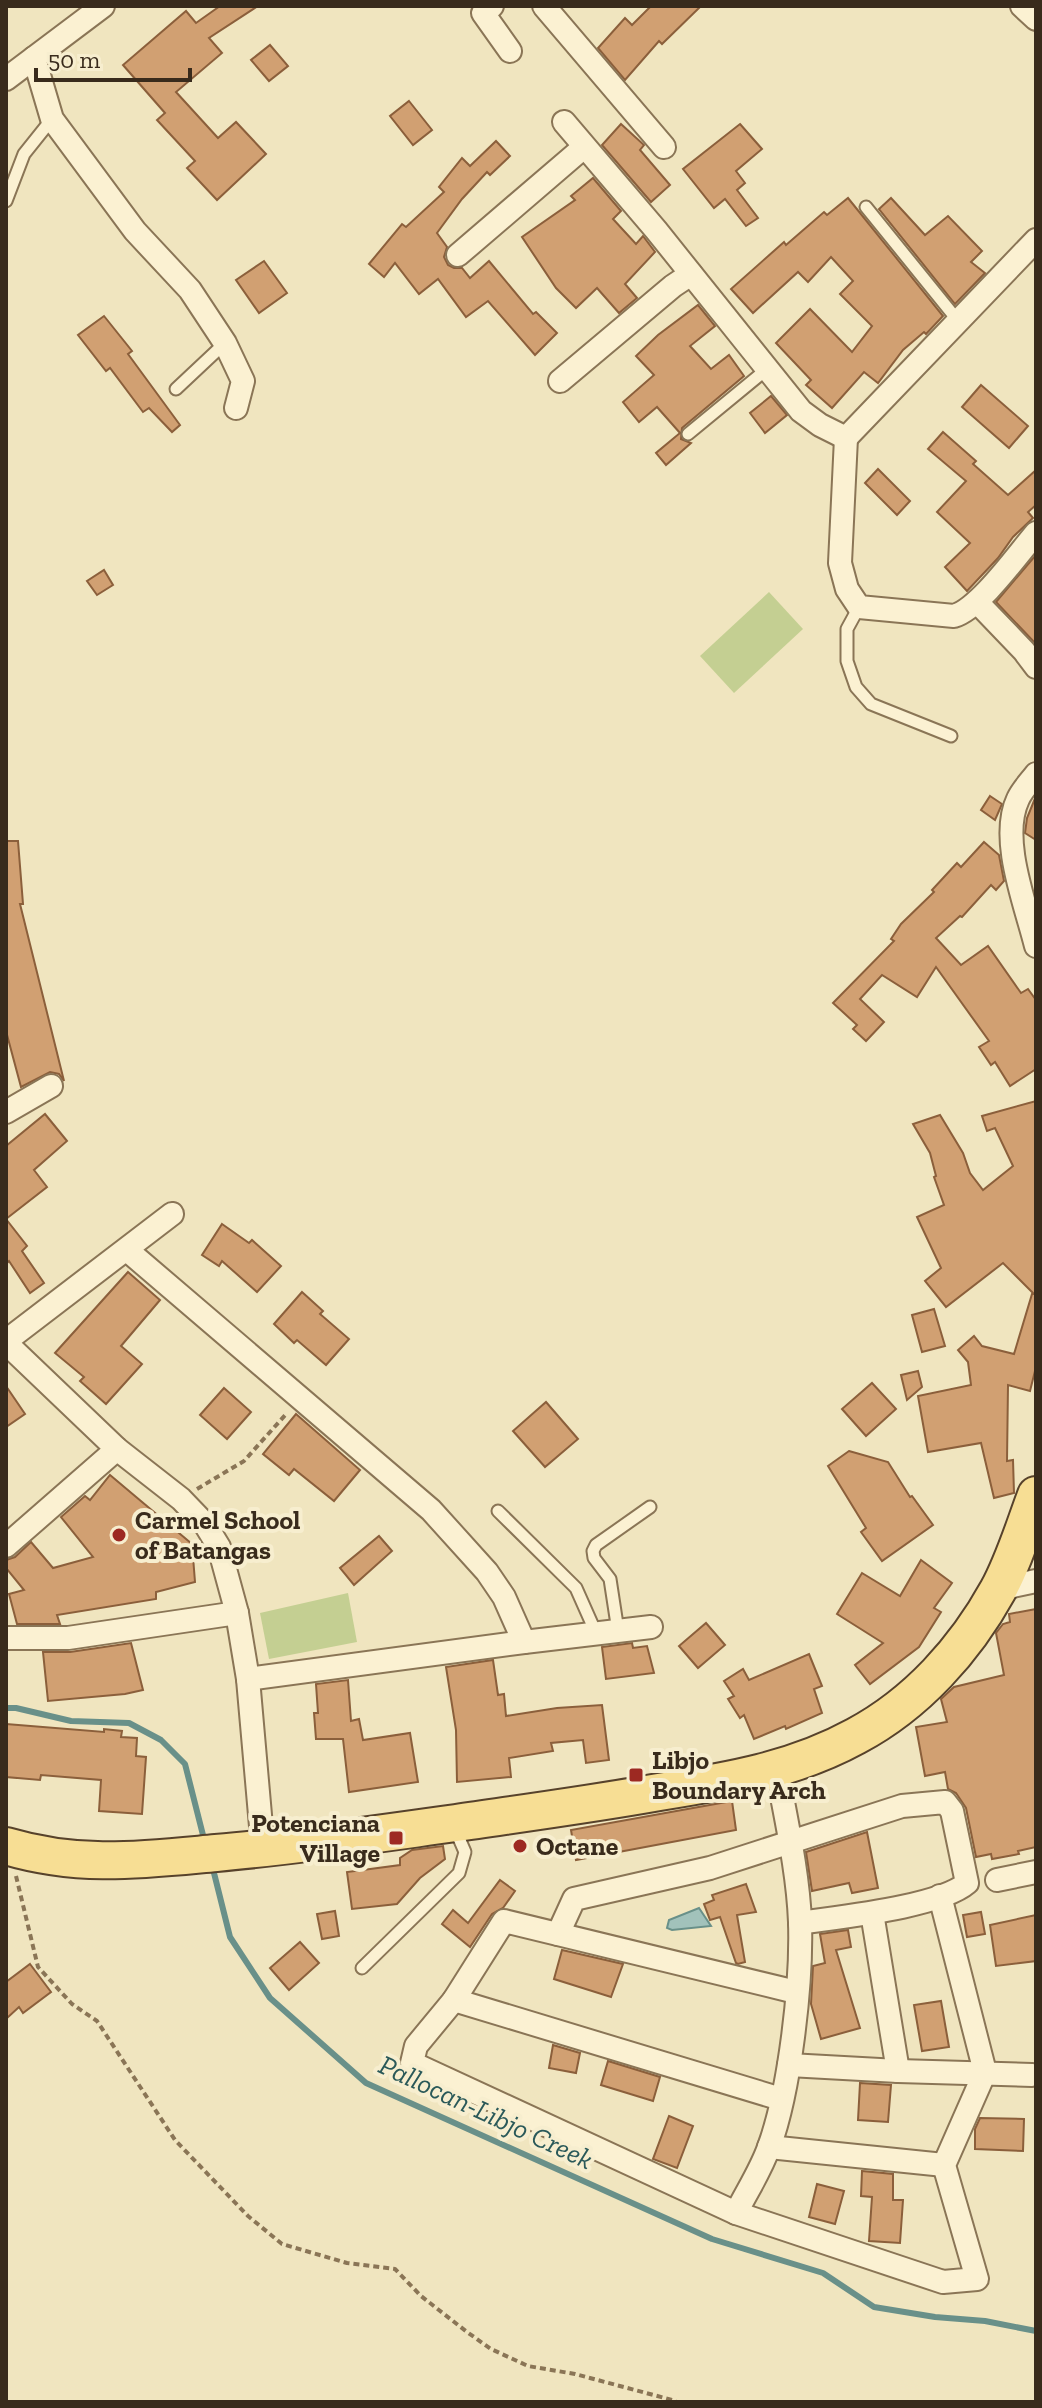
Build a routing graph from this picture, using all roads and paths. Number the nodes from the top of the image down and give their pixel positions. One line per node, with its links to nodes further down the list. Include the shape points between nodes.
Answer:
1 (103, 6): 7 (street)
2 (492, 6): 6 (street, via 483,13)
3 (544, 6): 12 (street)
4 (1022, 6): 5 (street)
5 (1036, 19)
6 (510, 51)
7 (34, 58): 8 (street); 9 (street)
8 (6, 79)
9 (52, 119): 13 (lane, via 24,154); 19 (street, via 135,231 190,290)
10 (564, 122): 11 (street)
11 (584, 147): 16 (street); 17 (street)
12 (664, 147)
13 (6, 201)
14 (866, 207): 18 (lane)
15 (1036, 240): 18 (street)
16 (458, 255)
17 (691, 274): 20 (street); 21 (street)
18 (959, 322): 25 (street)
19 (225, 343): 22 (lane); 23 (street, via 243,381)
20 (767, 369): 24 (lane); 25 (street, via 801,411)
21 (560, 381)
22 (176, 389)
23 (236, 408)
24 (688, 434)
25 (846, 438): 28 (street, via 840,563)
26 (1036, 533): 27 (street)
27 (977, 602): 28 (street, via 954,616); 29 (street)
28 (859, 607): 30 (lane, via 847,629 847,661 856,687 871,704)
29 (1036, 667)
30 (951, 736)
31 (1036, 774): 32 (street, via 1019,797 1012,828 1014,862)
32 (1036, 946)
33 (51, 1086): 34 (street)
34 (7, 1105)
35 (172, 1214): 36 (street)
36 (127, 1250): 37 (street); 38 (street)
37 (6, 1342): 39 (street)
38 (301, 1396): 41 (path, via 244,1461); 51 (street, via 431,1510 487,1572)
39 (117, 1449): 41 (street); 44 (street)
40 (1036, 1495): 46 (main road)
41 (181, 1499): 47 (street, via 219,1547)
42 (650, 1507): 49 (lane, via 593,1551 610,1579)
43 (498, 1511): 49 (lane, via 576,1588)
44 (6, 1546)
45 (1036, 1581): 46 (street)
46 (999, 1589): 53 (main road, via 940,1672 900,1707 858,1736)
47 (237, 1613): 50 (street, via 68,1638); 52 (street)
48 (651, 1627): 49 (street)
49 (607, 1632): 51 (street)
50 (6, 1638)
51 (524, 1642): 52 (street)
52 (248, 1679): 57 (street)
53 (777, 1770): 54 (main road); 55 (street)
54 (453, 1823): 57 (main road); 64 (lane, via 465,1852 459,1873)
55 (790, 1840): 60 (street, via 902,1806 945,1802 952,1811 967,1883); 62 (street); 63 (street, via 710,1868 574,1899)
56 (7, 1846): 57 (main road, via 53,1858 107,1862); 75 (path, via 38,1967 72,2004 97,2021 175,2140 248,2216 282,2244 347,2263 395,2269 467,2332 528,2366)
57 (252, 1850)
58 (1036, 1872): 59 (street)
59 (997, 1880)
60 (940, 1896): 61 (street); 69 (street)
61 (872, 1913): 62 (street); 68 (street)
62 (800, 1923): 65 (street)
63 (558, 1934): 65 (street); 66 (street, via 504,1921)
64 (362, 1968)
65 (796, 1992): 67 (street)
66 (454, 2000): 71 (street); 74 (street, via 416,2046 412,2063)
67 (789, 2065): 68 (street); 71 (street)
68 (898, 2071): 69 (street)
69 (985, 2072): 70 (street); 73 (street)
70 (1032, 2075)
71 (781, 2099): 72 (street)
72 (769, 2147): 73 (street); 74 (street)
73 (944, 2165): 74 (street, via 977,2279 943,2282)
74 (736, 2213)
75 (676, 2401)

